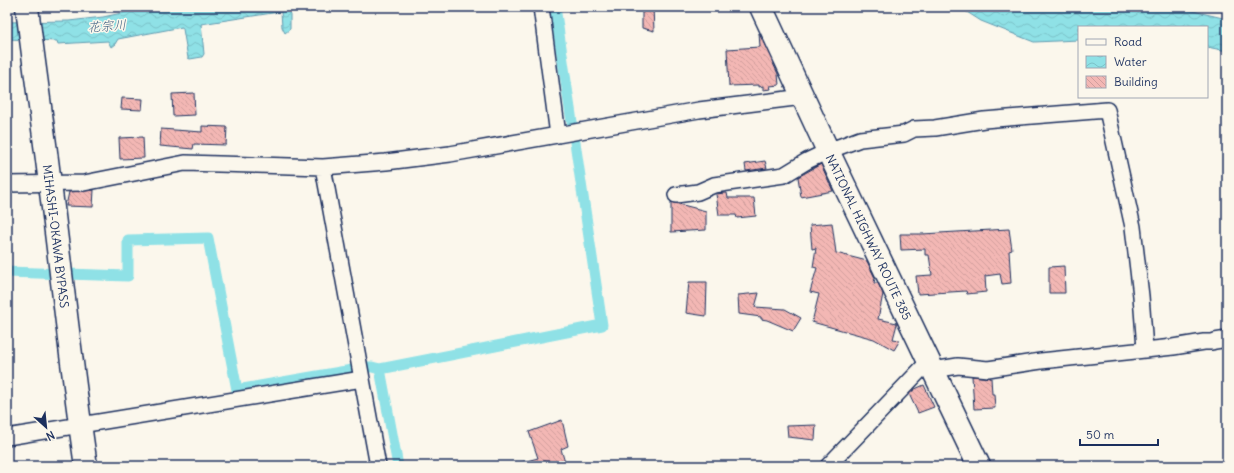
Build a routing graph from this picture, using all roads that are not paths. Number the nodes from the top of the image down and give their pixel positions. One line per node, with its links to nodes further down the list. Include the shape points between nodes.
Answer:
1 (541, 7): 5 (street)
2 (761, 7): 4 (highway, NATIONAL HIGHWAY ROUTE 385)
3 (28, 13): 8 (highway, MIHASHI-OKAWA BYPASS)
4 (803, 98): 5 (street, via 699,110); 6 (highway, NATIONAL HIGHWAY ROUTE 385)
5 (566, 134): 7 (street, via 450,154)
6 (828, 151): 10 (street, via 784,175 714,185 698,192); 12 (street, via 860,139 904,134 914,129 991,119 1107,110 1133,227); 13 (highway, NATIONAL HIGHWAY ROUTE 385)
7 (323, 167): 8 (street, via 185,163 84,183); 14 (street)
8 (50, 183): 9 (street); 15 (highway, MIHASHI-OKAWA BYPASS)
9 (7, 184)
10 (676, 195)
11 (1227, 339): 12 (street, via 1172,348)
12 (1146, 349): 13 (street, via 988,369)
13 (931, 365): 19 (street); 20 (highway, NATIONAL HIGHWAY ROUTE 385)
14 (362, 379): 15 (street); 18 (street)
15 (80, 425): 16 (street); 17 (highway, MIHASHI-OKAWA BYPASS)
16 (7, 437)
17 (86, 466)
18 (378, 466)
19 (828, 466)
20 (979, 466)

